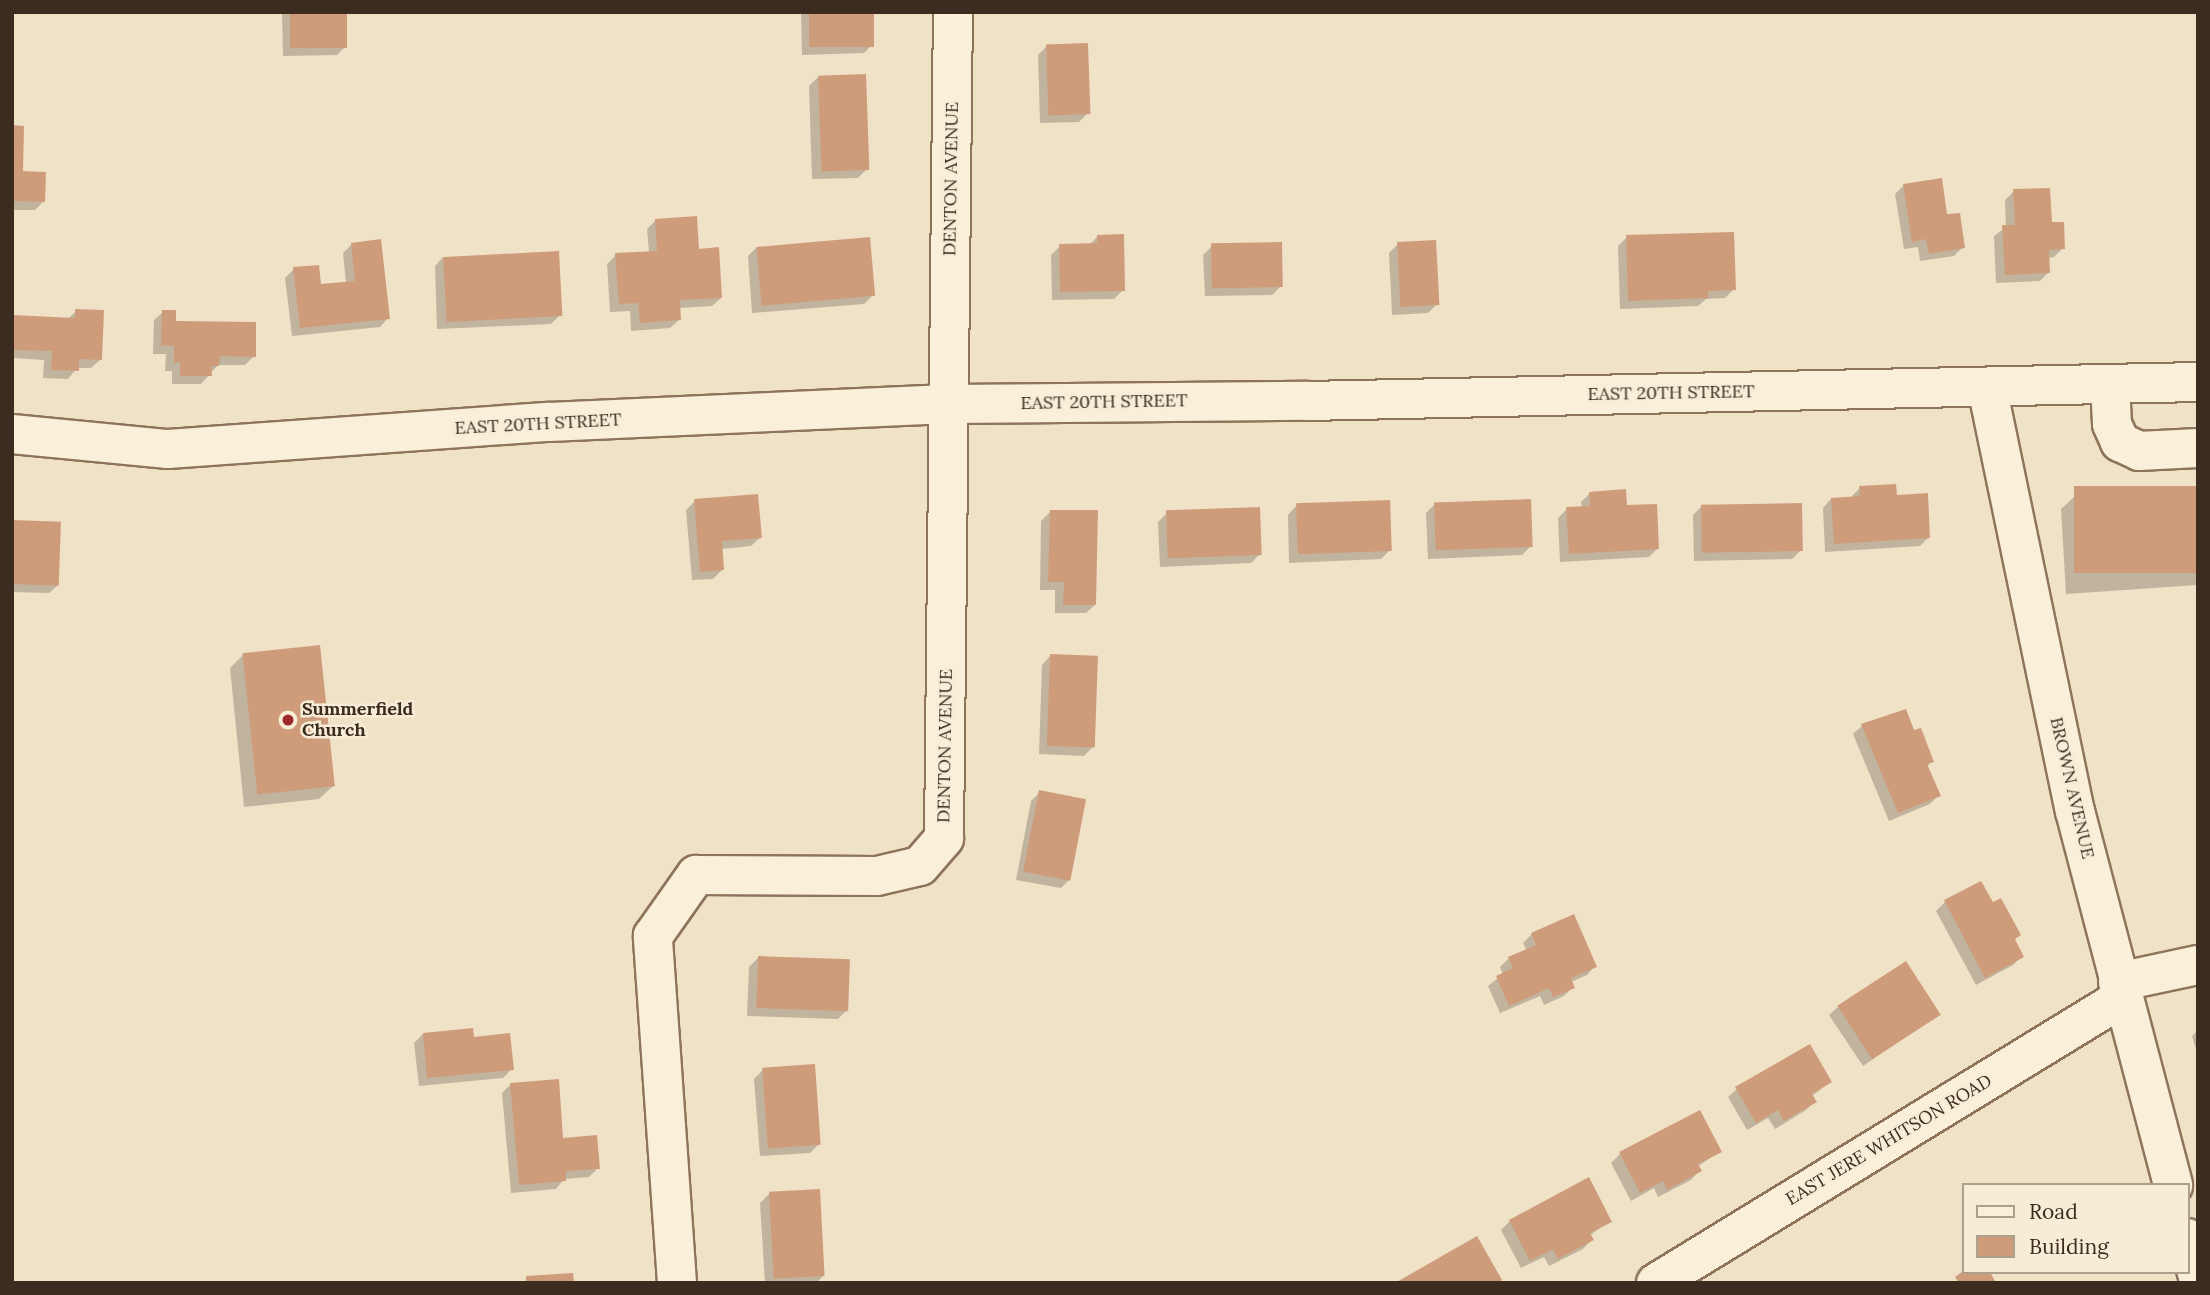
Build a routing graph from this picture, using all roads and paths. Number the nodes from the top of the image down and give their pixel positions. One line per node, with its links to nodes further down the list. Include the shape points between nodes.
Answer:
1 (953, 12): 5 (street, DENTON AVENUE)
2 (2198, 382): 3 (street, EAST 20TH STREET)
3 (2110, 384): 4 (street, EAST 20TH STREET); 7 (street, via 2112,424 2120,442 2139,451)
4 (1987, 387): 5 (street, EAST 20TH STREET); 9 (street, BROWN AVENUE, via 2075,811)
5 (948, 404): 6 (street, EAST 20TH STREET, via 549,422 168,449); 13 (street, DENTON AVENUE, via 944,838 920,866 877,876 696,875 653,936)
6 (12, 434)
7 (2198, 448)
8 (2198, 965): 9 (street, EAST JERE WHITSON ROAD)
9 (2120, 990): 10 (street, BROWN AVENUE); 14 (street, EAST JERE WHITSON ROAD)
10 (2172, 1183)
11 (2189, 1244): 12 (street)
12 (2198, 1276)
13 (677, 1283)
14 (1656, 1283)

